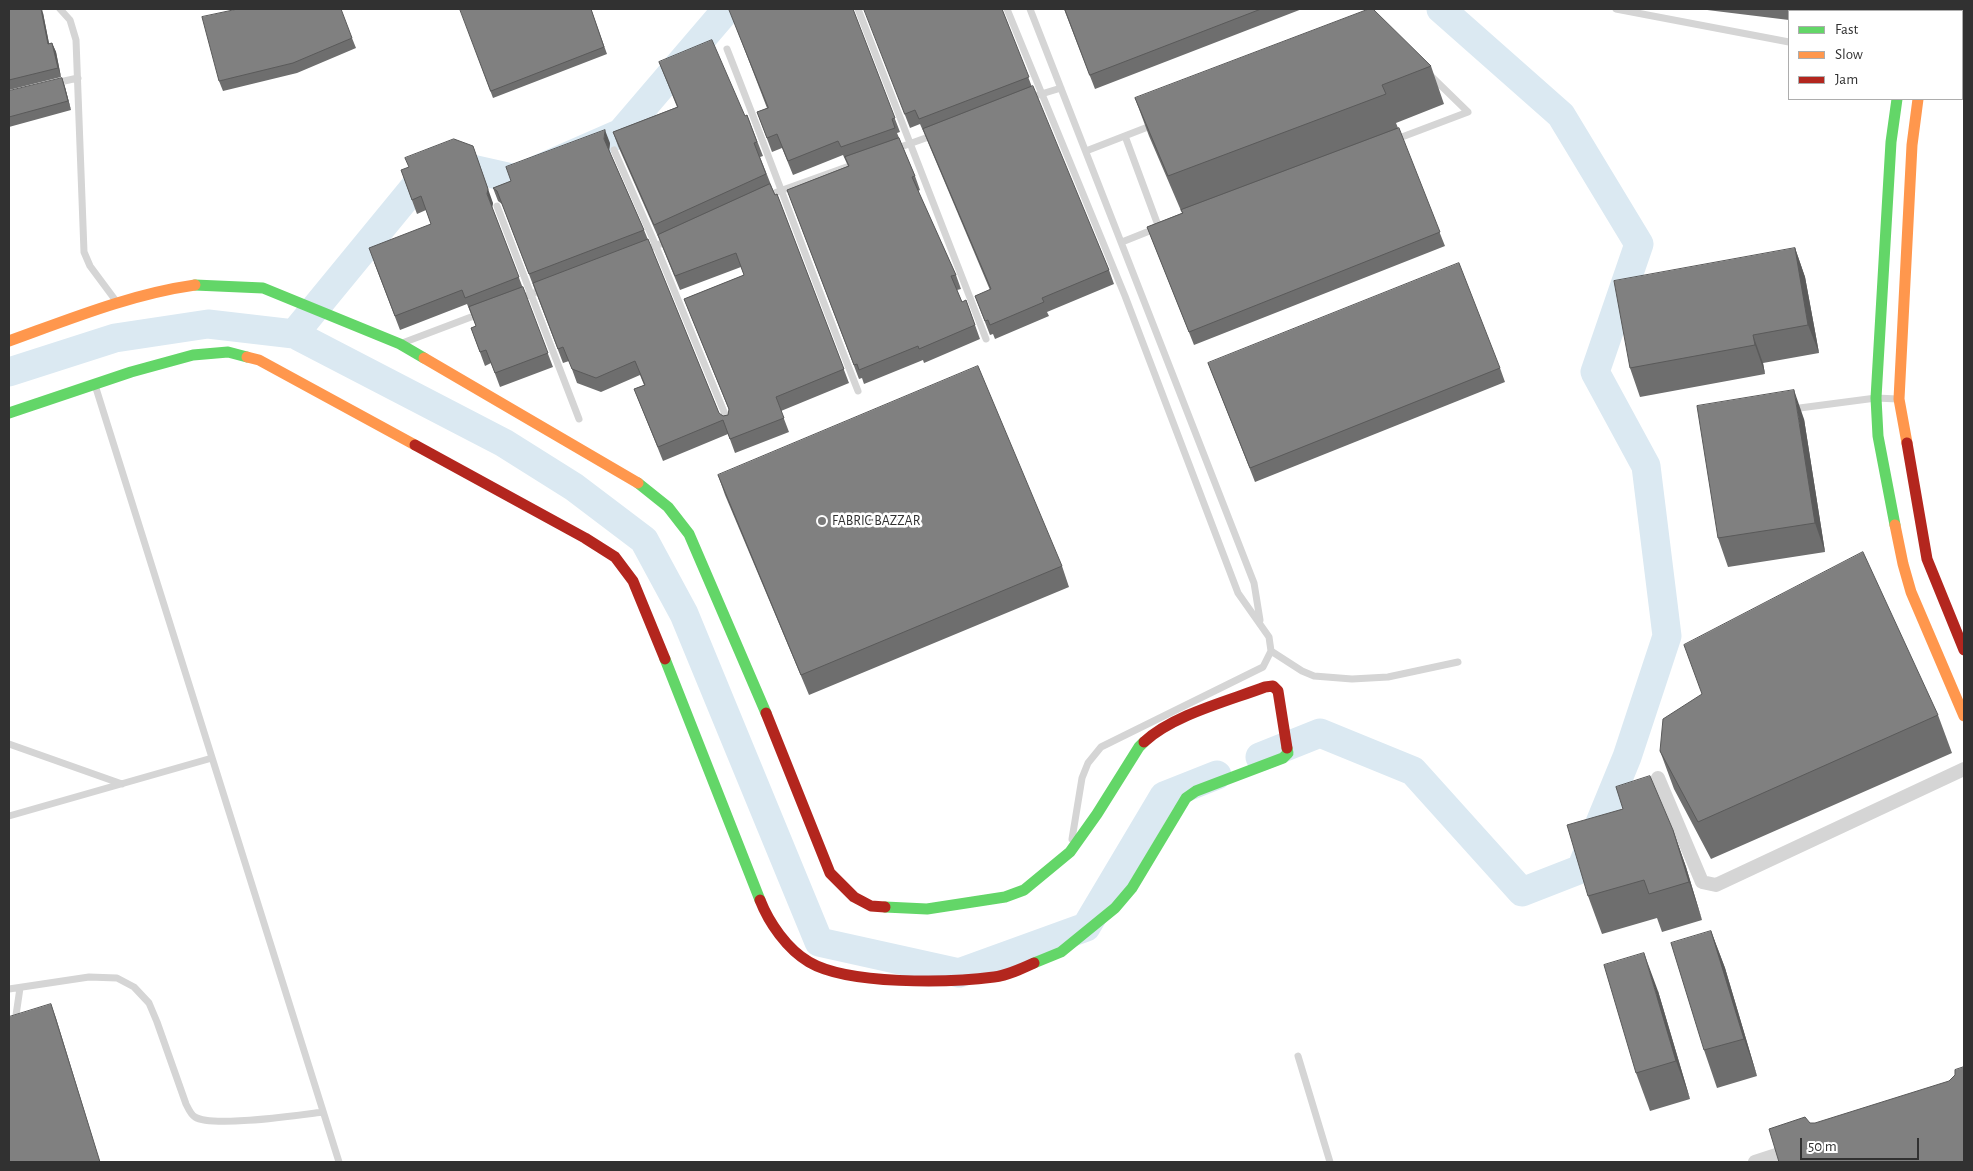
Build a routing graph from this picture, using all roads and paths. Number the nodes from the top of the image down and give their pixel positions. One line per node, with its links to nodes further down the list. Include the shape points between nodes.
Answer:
1 (60, 9): 9 (lane, via 70,20 76,40)
2 (858, 9): 20 (lane)
3 (1007, 9): 12 (lane)
4 (1030, 9): 11 (lane)
5 (1616, 9): 6 (lane)
6 (1788, 42)
7 (727, 49): 25 (lane)
8 (1422, 67): 19 (lane, via 1468,112)
9 (78, 78): 10 (lane); 37 (lane, via 84,252 90,266)
10 (44, 86)
11 (1061, 88): 12 (lane); 23 (lane)
12 (1042, 93): 13 (lane); 51 (lane, via 1125,296 1238,592)
13 (1033, 97)
14 (1897, 100): 44 (street, via 1891,142)
15 (1918, 100): 45 (street, via 1912,145)
16 (1161, 122): 18 (lane)
17 (945, 130): 20 (lane)
18 (1125, 136): 23 (lane); 29 (lane)
19 (1384, 143)
20 (910, 144): 22 (lane); 39 (lane)
21 (614, 150): 32 (lane)
22 (892, 150)
23 (1086, 151): 31 (lane)
24 (865, 160): 25 (lane)
25 (782, 189): 26 (lane); 43 (lane)
26 (755, 201)
27 (497, 206): 35 (lane)
28 (1168, 224): 29 (lane)
29 (1159, 228): 31 (lane)
30 (674, 238): 32 (lane)
31 (1122, 242): 51 (lane, via 1254,583)
32 (656, 246): 33 (lane); 49 (lane)
33 (638, 253)
34 (550, 287): 35 (lane)
35 (532, 294): 36 (lane); 48 (lane)
36 (514, 300)
37 (118, 303): 40 (street); 41 (street, via 164,289 200,284 263,288)
38 (488, 311): 41 (lane)
39 (986, 339)
40 (9, 341)
41 (400, 344): 62 (street, via 624,474 657,496 677,515 689,534 768,717 830,873 854,897 871,906 927,909 1006,897 1024,890)
42 (95, 384): 47 (street); 57 (lane); 62 (street, via 192,354 228,352 259,360 615,557 633,580 648,614 764,911 788,945 809,962 831,970 870,978 937,981 996,977 1061,952 1115,908 1132,888 1186,798 1196,791 1283,758 1288,753 1278,691 1273,686 1265,687 1173,722 1154,733 1139,747)
43 (858, 391)
44 (1876, 398): 45 (lane); 46 (lane); 50 (street, via 1878,436)
45 (1899, 400): 50 (street)
46 (1782, 410)
47 (9, 413)
48 (580, 419)
49 (729, 425)
50 (1915, 561): 52 (street); 55 (street, via 1911,592)
51 (1260, 623): 53 (lane)
52 (1964, 650)
53 (1272, 651): 54 (lane, via 1308,673 1352,679 1388,677); 62 (lane, via 1263,667 1101,747 1088,763 1082,778)
54 (1458, 662)
55 (1964, 716)
56 (9, 744): 60 (lane)
57 (212, 758): 60 (lane); 67 (lane)
58 (1964, 769): 59 (street, via 1716,885 1702,882)
59 (1658, 778)
60 (122, 784): 61 (lane)
61 (9, 816)
62 (1070, 852)
63 (20, 988): 64 (lane); 65 (lane, via 15,1022); 67 (lane, via 89,977 117,978 134,987 149,1003 186,1104 194,1117 225,1121)
64 (9, 990)
65 (9, 1029)
66 (1298, 1056): 70 (lane)
67 (323, 1112): 69 (lane)
68 (1810, 1144): 71 (street)
69 (338, 1162)
70 (1330, 1162)
71 (1755, 1162)

